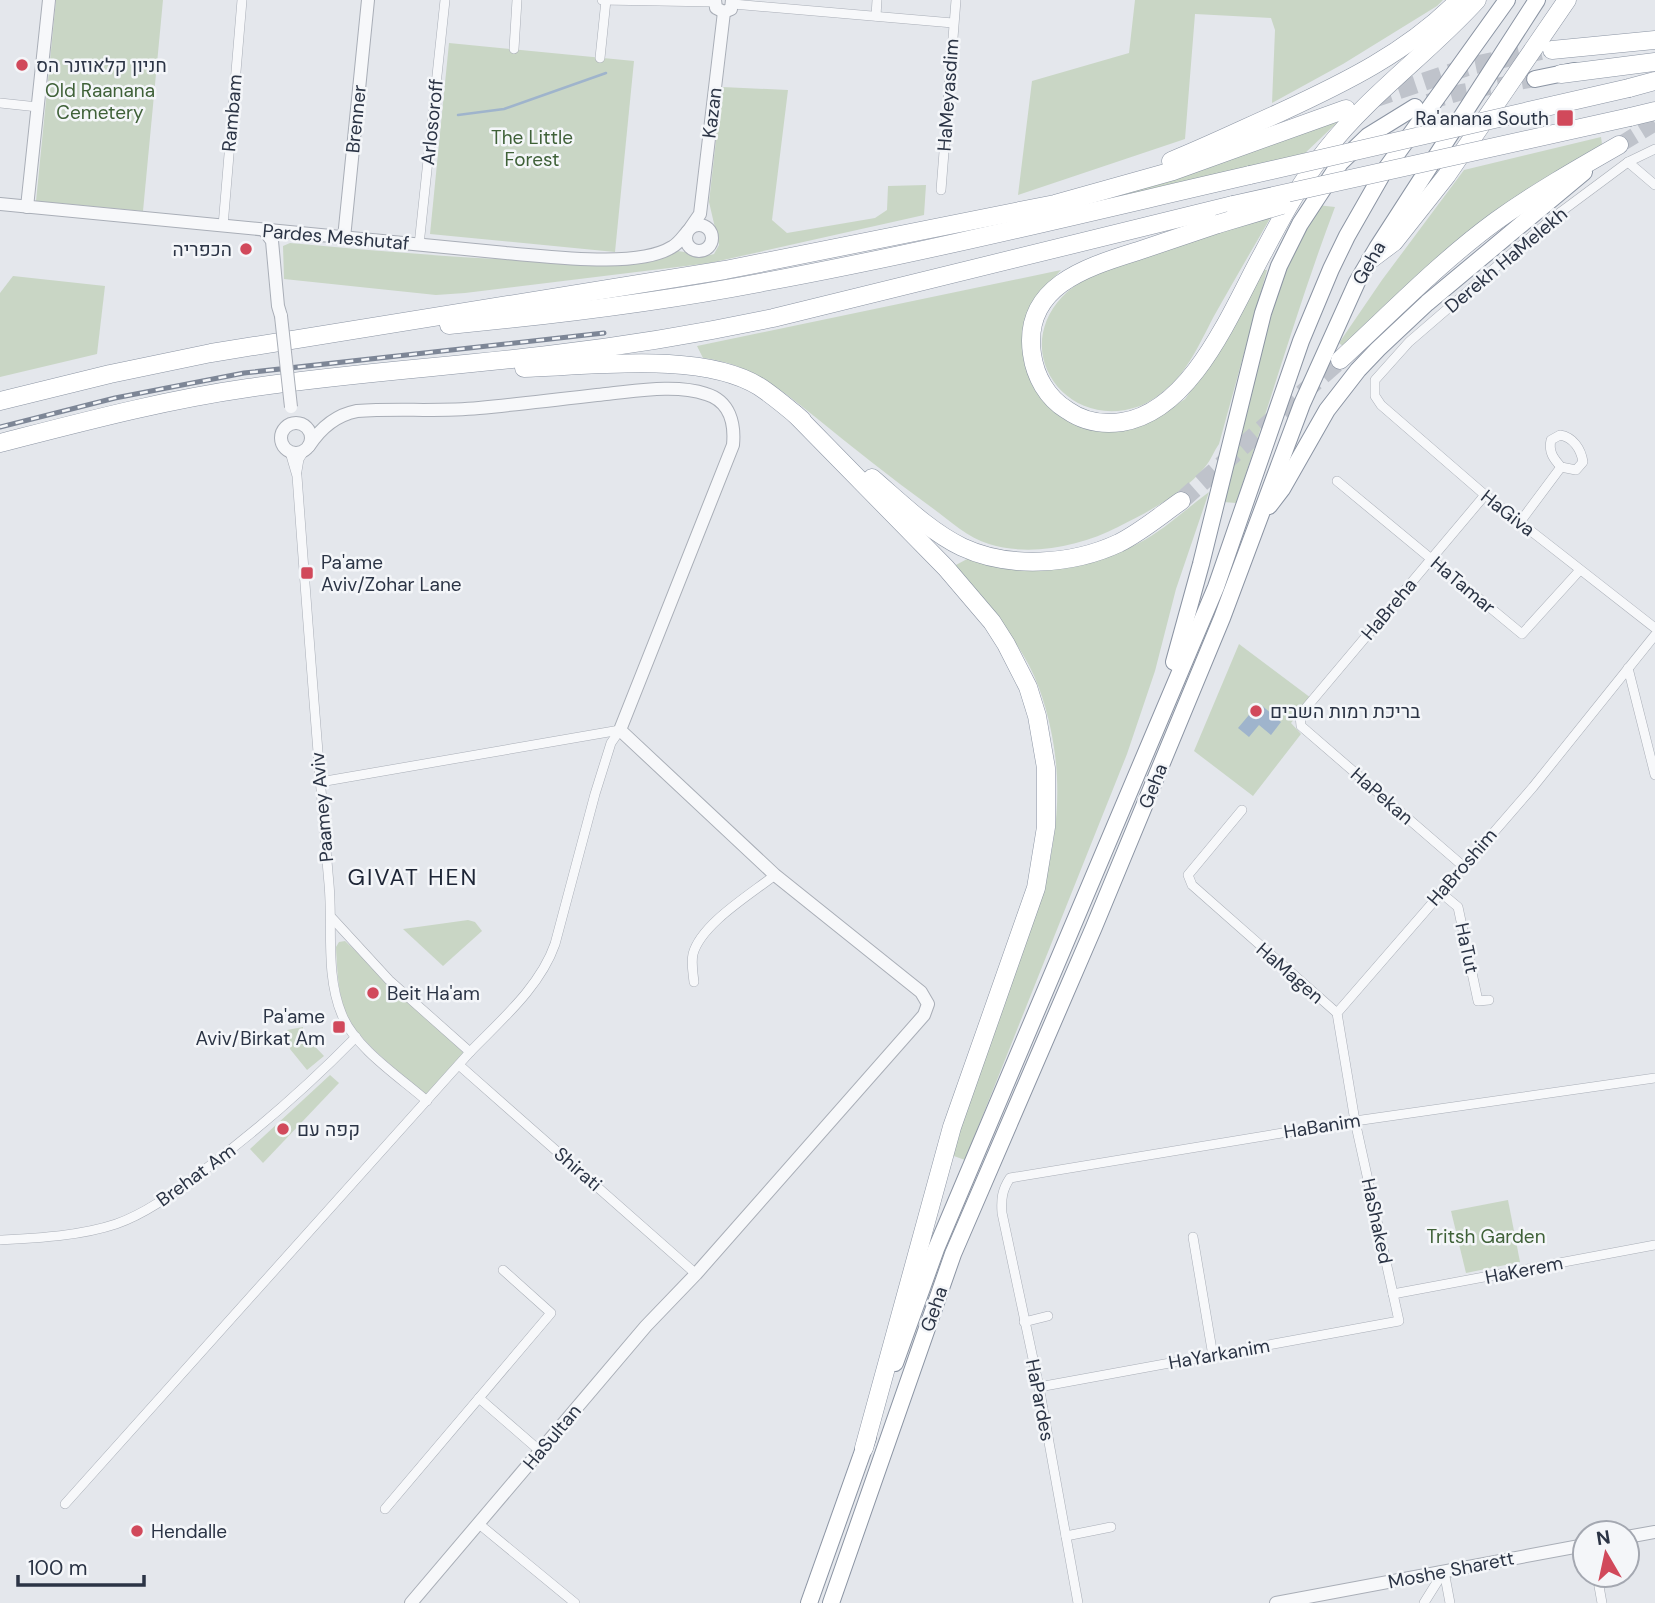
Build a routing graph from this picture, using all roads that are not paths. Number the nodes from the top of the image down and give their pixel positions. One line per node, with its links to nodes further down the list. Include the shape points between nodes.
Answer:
1 (49, 0): 27 (street)
2 (242, 0): 41 (street, Rambam)
3 (368, 0): 46 (street, Brenner)
4 (445, 0): 47 (street, Arlosoroff)
5 (517, 0): 19 (street)
6 (605, 0): 14 (street); 21 (street)
7 (877, 0): 15 (street)
8 (956, 0): 16 (street, HaMeyasdim)
9 (1459, 0): 40 (highway, via 1402,48 1322,93 1156,167)
10 (1477, 0): 33 (highway, bridge, via 1361,111 1325,152 1293,199 1206,356 1177,393 1154,411 1111,424 1075,415 1056,402 1038,376 1031,352 1035,319 1050,293 1069,277 1218,224)
11 (1507, 0): 79 (highway, Geha, via 1383,173 1347,236 1301,341 1216,587)
12 (1537, 0): 50 (highway, Geha)
13 (1567, 0): 50 (highway, via 1447,175 1394,242)
14 (724, 4): 15 (street); 39 (street, Kazan)
15 (876, 16): 16 (street)
16 (953, 23): 36 (street, HaMeyasdim)
17 (1655, 32): 18 (highway, via 1556,49)
18 (1655, 40)
19 (514, 49)
20 (1655, 56): 23 (highway)
21 (600, 58)
22 (1655, 62): 23 (highway)
23 (1562, 74): 24 (highway)
24 (1535, 79)
25 (1655, 82): 52 (highway, bridge, via 738,287 543,316)
26 (0, 103): 27 (street)
27 (38, 107): 38 (street)
28 (1415, 107): 79 (highway, via 1368,136 1340,163 1279,266 1263,313 1178,651)
29 (1346, 109): 40 (highway, via 1140,182)
30 (1655, 111): 33 (highway, bridge)
31 (1620, 144): 53 (highway, via 1495,222); 70 (highway, via 1474,263 1378,349 1328,410)
32 (1655, 149): 34 (street, Derekh HaMelekh)
33 (1429, 161): 55 (highway, bridge, via 713,330 548,355)
34 (1628, 162): 35 (street); 54 (street, Derekh HaMelekh, via 1554,217 1409,342 1378,373)
35 (1655, 185)
36 (941, 190)
37 (0, 204): 38 (street, Pardes Meshutaf)
38 (27, 207): 41 (street, Pardes Meshutaf)
39 (700, 214): 42 (street); 44 (street, Kazan)
40 (998, 216): 52 (highway, via 726,270)
41 (223, 226): 43 (street, Pardes Meshutaf)
42 (706, 227): 44 (street); 49 (street, via 712,238 710,246 698,252)
43 (264, 230): 45 (street, Pardes Meshutaf); 51 (street, via 272,242)
44 (689, 230): 48 (street, Pardes Meshutaf); 49 (street, via 685,241)
45 (292, 233): 46 (street, Pardes Meshutaf); 51 (street, via 279,246)
46 (344, 238): 47 (street, Pardes Meshutaf)
47 (419, 245): 48 (street, Pardes Meshutaf, via 620,259)
48 (671, 248): 49 (street, Pardes Meshutaf)
49 (690, 248)
50 (1370, 260): 70 (highway, Geha, via 1302,404)
51 (281, 316): 57 (street, bridge)
52 (261, 345): 56 (highway)
53 (1340, 360)
54 (1374, 387): 68 (street, HaGiva, via 1381,405)
55 (246, 388): 58 (highway, via 523,369 684,365 707,367 759,386); 62 (highway)
56 (0, 401)
57 (291, 407): 60 (street); 61 (street)
58 (795, 414): 69 (highway, via 940,534 997,559 1051,561 1096,552 1140,530); 109 (highway, via 946,568 992,622 1028,687 1046,768 1046,827 1036,888 952,1127)
59 (330, 423): 60 (street); 63 (street); 78 (street, via 357,411 447,411 642,391 697,391 721,402 732,421 733,445)
60 (303, 424): 61 (street); 63 (street, via 312,435)
61 (287, 425): 64 (street, via 281,441)
62 (0, 443)
63 (307, 449): 64 (street); 66 (street, Paamey Aviv, via 299,459)
64 (290, 452): 66 (street, Paamey Aviv)
65 (1561, 467): 71 (street)
66 (297, 477): 81 (street, Paamey Aviv)
67 (1337, 481): 72 (street, HaTamar)
68 (1485, 495): 71 (street, HaGiva); 72 (street, HaBreha)
69 (1181, 501)
70 (1261, 516): 121 (highway, Geha, via 1101,911 953,1254)
71 (1520, 522): 73 (street, HaGiva)
72 (1432, 559): 73 (street, HaTamar, via 1522,634); 77 (street, HaBreha, via 1300,715)
73 (1580, 570): 74 (street, HaGiva)
74 (1655, 628)
75 (1655, 635): 76 (street, HaBroshim)
76 (1628, 668): 80 (street); 83 (street, HaBroshim)
77 (1301, 726): 83 (street, HaPekan)
78 (620, 730): 81 (street); 84 (street); 91 (street, via 611,743 595,794 551,956 516,1005)
79 (1137, 774): 109 (highway, Geha, via 936,1250)
80 (1655, 775)
81 (320, 782): 86 (street, Paamey Aviv)
82 (1241, 810): 89 (street, HaMagen, via 1188,875 1192,885)
83 (1463, 866): 85 (street, HaBroshim)
84 (775, 875): 87 (street, via 699,940 693,955); 101 (street, HaSultan, via 921,992 927,1009)
85 (1440, 892): 88 (street, HaTut, via 1458,907 1478,1002); 89 (street, HaBroshim)
86 (332, 918): 90 (street, Paamey Aviv, via 337,1000); 91 (street, via 398,988)
87 (694, 982)
88 (1489, 1000)
89 (1337, 1013): 95 (street)
90 (356, 1038): 94 (street, Paamey Aviv); 98 (street, Brehat Am, via 255,1131 146,1210 92,1230)
91 (470, 1052): 92 (street)
92 (459, 1065): 94 (street); 101 (street, Shirati)
93 (1655, 1078): 95 (street, HaBanim)
94 (428, 1101): 111 (street)
95 (1355, 1121): 96 (street, HaBanim, via 1020,1175 1010,1178); 102 (street, HaShaked)
96 (1001, 1197): 105 (street, HaPardes)
97 (1193, 1237): 106 (street)
98 (0, 1240)
99 (1655, 1245): 102 (street, HaKerem)
100 (503, 1270): 108 (street, via 551,1313)
101 (696, 1274): 110 (street, HaSultan)
102 (1393, 1294): 104 (street, HaShaked)
103 (1048, 1316): 105 (street)
104 (1399, 1321): 106 (street, HaYarkanim)
105 (1024, 1322): 107 (street, HaPardes)
106 (1213, 1356): 107 (street, HaYarkanim)
107 (1039, 1387): 115 (street, HaPardes)
108 (480, 1398): 110 (street); 112 (street)
109 (864, 1448): 120 (highway, Geha)
110 (540, 1451): 113 (street, HaSultan)
111 (65, 1504)
112 (385, 1509)
113 (479, 1524): 118 (street, HaSultan); 119 (street)
114 (1111, 1528): 115 (street)
115 (1066, 1536): 122 (street, HaPardes)
116 (1571, 1548): 117 (street, Moshe Sharett)
117 (1444, 1572): 123 (street, Moshe Sharett); 124 (street); 125 (street)
118 (411, 1603)
119 (575, 1603)
120 (809, 1603)
121 (831, 1603)
122 (1078, 1603)
123 (1276, 1603)
124 (1424, 1603)
125 (1450, 1603)

